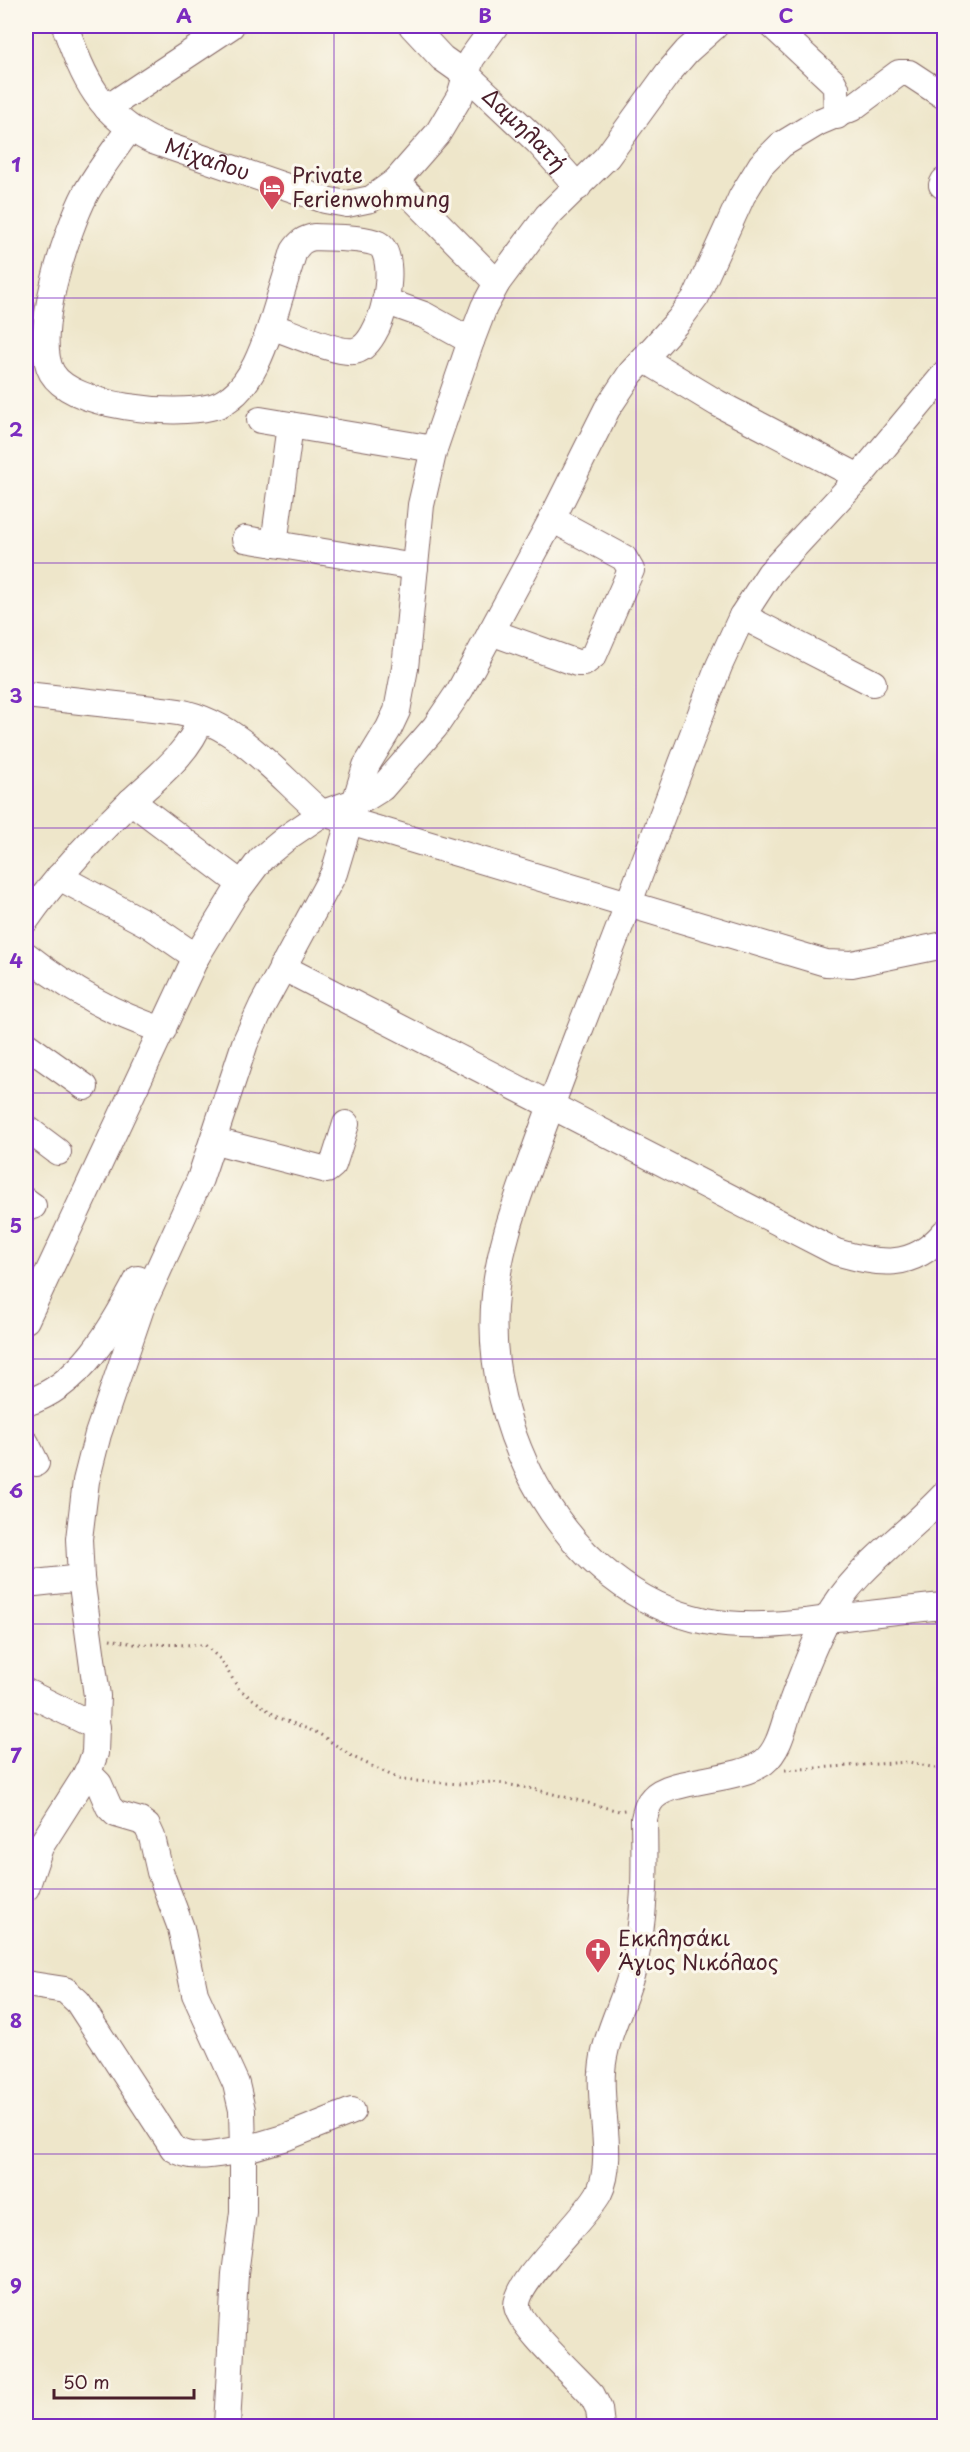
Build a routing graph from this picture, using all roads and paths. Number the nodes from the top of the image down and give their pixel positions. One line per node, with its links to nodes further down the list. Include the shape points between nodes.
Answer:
1 (65, 26): 8 (street, Μίχαλου, via 78,62)
2 (231, 26): 8 (street)
3 (412, 26): 12 (street, Δαμηλατή, via 442,58 467,75 538,142)
4 (495, 26): 11 (street, Μίχαλου, via 471,59 453,111)
5 (715, 26): 12 (street, via 668,73 607,157)
6 (773, 26): 9 (street, via 833,82)
7 (943, 92): 9 (street, via 902,72)
8 (107, 108): 10 (street, Μίχαλου)
9 (837, 116): 17 (street, via 781,145 761,165 742,196 696,297)
10 (129, 129): 11 (street, Μίχαλου, via 153,141 337,203 371,199); 15 (street, via 87,191 64,248 46,320 46,352 52,373 68,389 94,399 133,407 214,407 246,381)
11 (396, 181): 13 (street)
12 (578, 187): 13 (street, via 547,216)
13 (497, 283): 16 (street)
14 (385, 301): 15 (street, via 374,336 366,346 351,352); 15 (street, via 388,262 380,244 315,237 306,239 294,251); 16 (street, via 424,315)
15 (271, 326)
16 (471, 341): 21 (street)
17 (644, 359): 22 (street, via 717,403); 23 (street, via 607,409)
18 (945, 375): 22 (street)
19 (260, 420): 20 (street)
20 (290, 425): 21 (street); 25 (street)
21 (434, 449): 26 (street, via 421,505)
22 (859, 477): 27 (street, via 770,573)
23 (552, 519): 28 (street); 28 (street, via 624,558 631,570 594,656 590,661 577,663)
24 (245, 539): 25 (street)
25 (274, 544): 26 (street)
26 (415, 567): 33 (street, via 401,698 393,721 366,766)
27 (742, 616): 29 (street); 37 (street, via 719,666)
28 (491, 633): 33 (street, via 452,702 425,739 382,788)
29 (873, 683)
30 (26, 695): 31 (street, via 182,712)
31 (201, 719): 32 (street, via 189,745); 34 (street, via 274,767)
32 (131, 801): 35 (street); 36 (street)
33 (353, 812): 34 (street, via 336,807); 37 (street); 42 (street, via 334,873)
34 (323, 813): 36 (street, via 267,854)
35 (59, 877): 38 (street); 41 (street, via 151,926)
36 (241, 884): 41 (street)
37 (629, 902): 39 (street, via 826,963 852,964); 46 (street)
38 (27, 916)
39 (945, 945)
40 (26, 955): 43 (street, via 83,996 120,1015)
41 (196, 957): 43 (street)
42 (282, 967): 46 (street); 49 (street, via 245,1043)
43 (163, 1030): 53 (street)
44 (26, 1045): 45 (street)
45 (85, 1087)
46 (550, 1107): 52 (street, via 836,1252 874,1263 900,1261 919,1255); 59 (street, via 505,1237 493,1314 494,1356 500,1387 512,1428 535,1481 559,1520 588,1555 621,1583 665,1608 725,1624)
47 (346, 1124): 49 (street, via 333,1165 327,1170)
48 (26, 1128): 50 (street)
49 (215, 1141): 51 (street)
50 (58, 1152)
51 (180, 1226): 54 (street, via 156,1243 99,1346 56,1389); 56 (street, via 138,1316 93,1453 79,1529)
52 (945, 1233)
53 (26, 1320)
54 (26, 1403)
55 (945, 1495): 59 (street, via 861,1575)
56 (81, 1578): 57 (street); 60 (street)
57 (26, 1584)
58 (945, 1606): 59 (street)
59 (827, 1620): 63 (street, via 778,1743)
60 (90, 1635): 62 (street); 66 (path, via 134,1644 205,1645 220,1659 239,1689 277,1717 318,1733 353,1757 401,1780 492,1782 619,1811)
61 (26, 1692): 62 (street)
62 (97, 1727): 65 (street, via 96,1753)
63 (756, 1767): 64 (path, via 787,1771 909,1762); 66 (street, via 665,1789)
64 (945, 1770)
65 (87, 1772): 67 (street, via 39,1846); 70 (street, via 116,1814 140,1821 152,1837 159,1872 181,1928 195,1994 236,2084 242,2110)
66 (647, 1806): 72 (street, via 640,1940 604,2054 605,2165 600,2191 586,2213 522,2287 517,2306 525,2324 592,2395)
67 (26, 1888)
68 (26, 1984): 70 (street, via 65,1990 78,2002 172,2148 194,2156)
69 (352, 2111): 70 (street)
70 (243, 2150): 71 (street, via 243,2212 235,2274)
71 (227, 2427)
72 (601, 2427)

